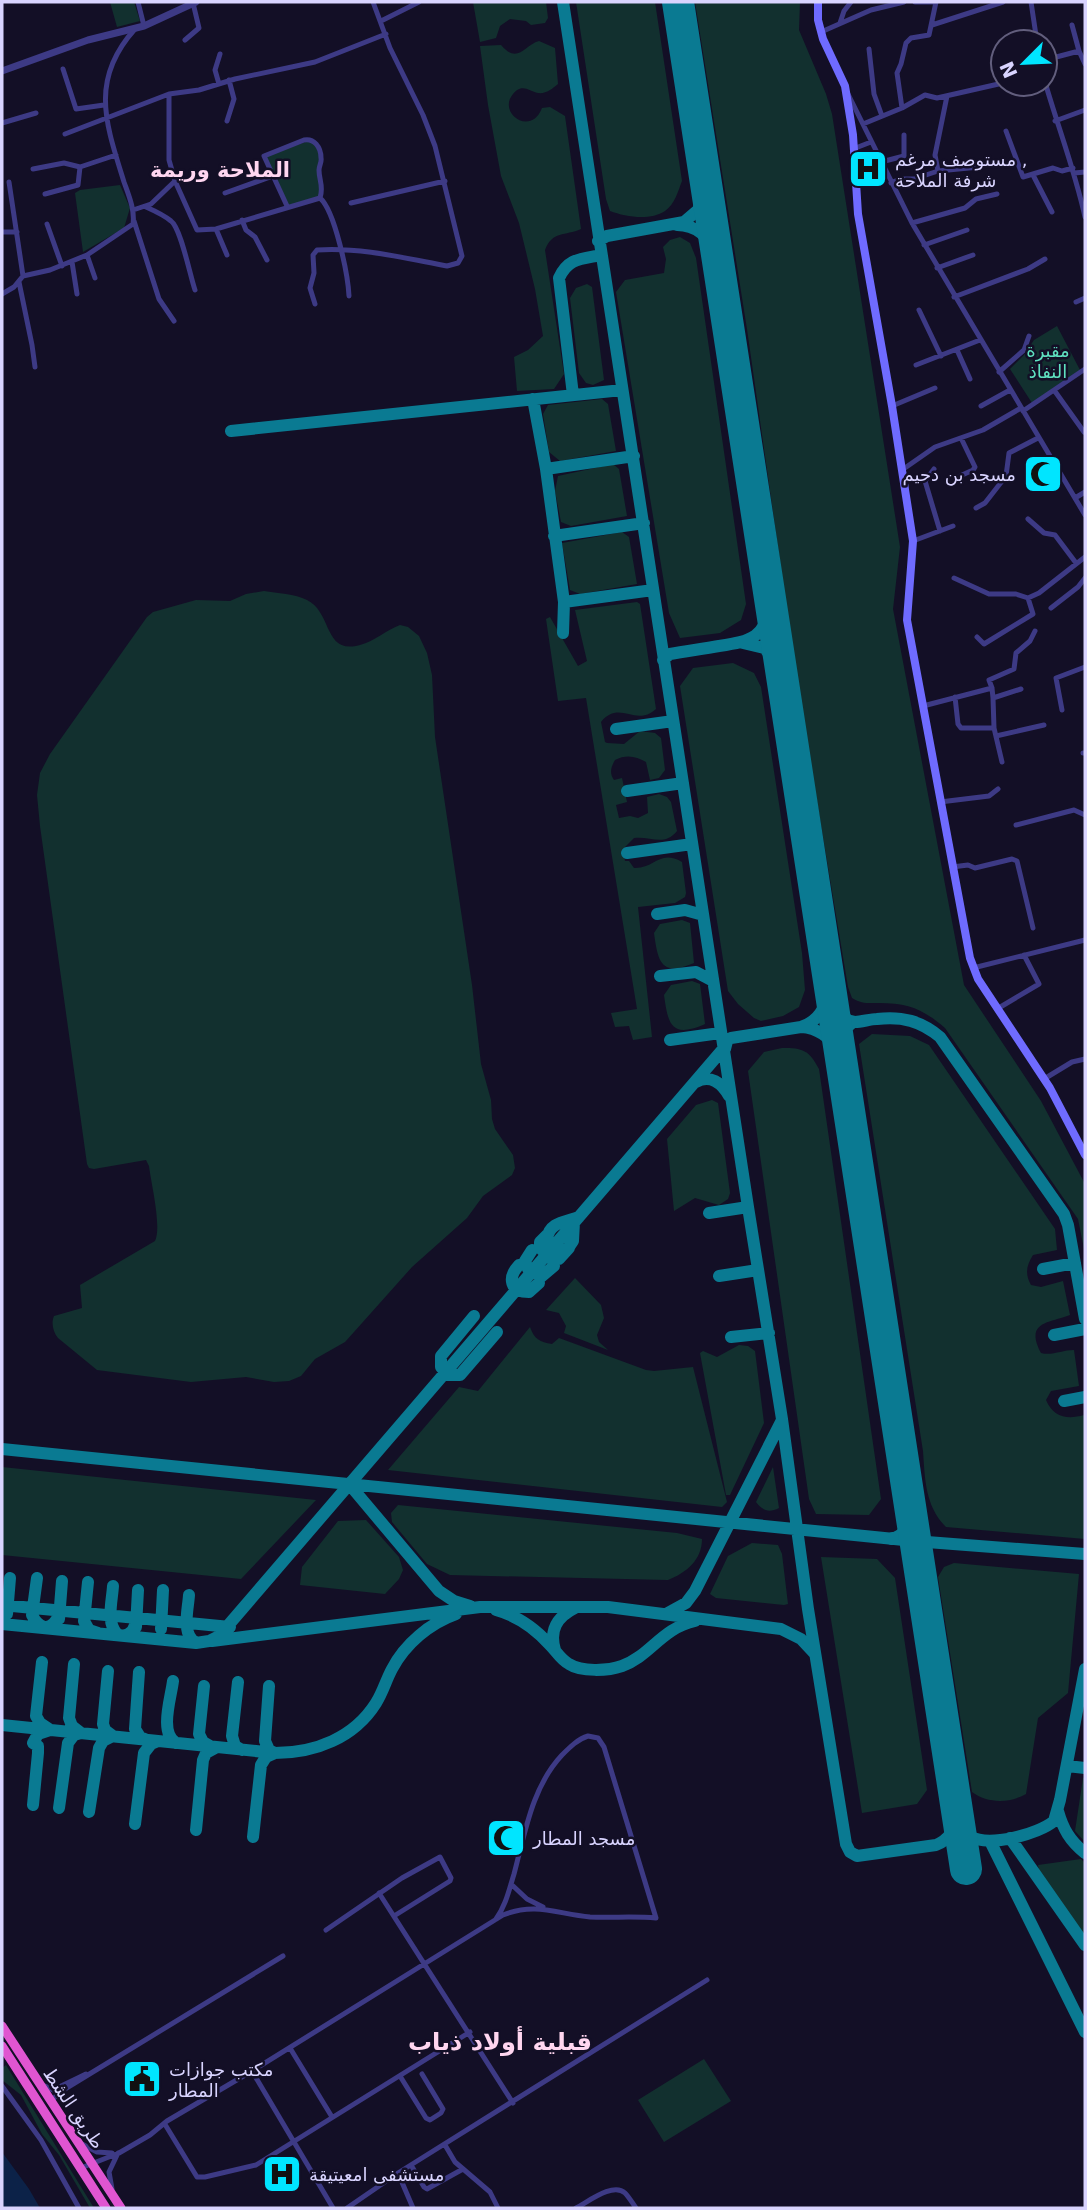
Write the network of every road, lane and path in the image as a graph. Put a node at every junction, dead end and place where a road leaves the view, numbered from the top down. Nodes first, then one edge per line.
1 (138, 2) edge
2 (194, 2) edge
3 (373, 2) edge
4 (419, 2) edge
5 (818, 2) edge
6 (850, 2) edge
7 (904, 2) edge
8 (915, 2) edge
9 (935, 2) edge
10 (1003, 2) edge
11 (1031, 2) edge
12 (887, 3) edge
13 (381, 21) junction
14 (840, 23) junction
15 (932, 25) junction
16 (1072, 25) dead end
17 (144, 26) junction
18 (1035, 28) edge
19 (135, 29) junction
20 (821, 32) junction
21 (386, 34) junction
22 (185, 40) dead end
23 (869, 49) dead end
24 (1079, 51) junction
25 (219, 54) dead end
26 (1059, 56) edge
27 (1085, 64) edge
28 (63, 69) dead end
29 (2, 72) edge
30 (229, 80) junction
31 (219, 84) junction
32 (845, 86) junction
33 (989, 86) edge
34 (169, 94) junction
35 (947, 96) junction
36 (1049, 98) edge
37 (104, 105) junction
38 (902, 108) junction
39 (1085, 110) edge
40 (36, 113) dead end
41 (882, 116) junction
42 (106, 118) junction
43 (226, 121) dead end
44 (1055, 121) junction
45 (2, 123) edge
46 (863, 124) junction
47 (1006, 131) dead end
48 (65, 134) dead end
49 (904, 135) dead end
50 (871, 142) junction
51 (853, 149) junction
52 (116, 155) junction
53 (881, 162) junction
54 (80, 167) junction
55 (979, 167) dead end
56 (33, 169) dead end
57 (1073, 170) junction
58 (938, 171) junction
59 (1085, 172) edge
60 (1032, 175) junction
61 (273, 176) junction
62 (175, 181) junction
63 (445, 181) junction
64 (9, 182) dead end
65 (891, 183) junction
66 (225, 193) dead end
67 (45, 194) dead end
68 (997, 194) dead end
69 (320, 198) junction
70 (351, 203) dead end
71 (287, 206) junction
72 (146, 207) junction
73 (133, 210) junction
74 (1052, 212) dead end
75 (1085, 217) edge
76 (242, 220) junction
77 (134, 221) junction
78 (912, 223) junction
79 (47, 224) dead end
80 (216, 229) junction
81 (967, 230) dead end
82 (2, 232) edge
83 (17, 232) junction
84 (924, 245) junction
85 (341, 250) junction
86 (87, 255) junction
87 (227, 255) dead end
88 (973, 256) dead end
89 (1045, 259) dead end
90 (267, 260) dead end
91 (72, 262) junction
92 (62, 265) junction
93 (937, 268) junction
94 (95, 278) dead end
95 (21, 279) junction
96 (195, 290) dead end
97 (2, 294) edge
98 (77, 294) dead end
99 (349, 296) dead end
100 (954, 297) junction
101 (1085, 298) edge
102 (1076, 302) dead end
103 (315, 304) dead end
104 (919, 310) dead end
105 (174, 321) dead end
106 (1029, 336) dead end
107 (981, 340) junction
108 (957, 350) junction
109 (941, 356) junction
110 (916, 365) dead end
111 (35, 368) dead end
112 (1085, 369) edge
113 (999, 372) junction
114 (970, 379) dead end
115 (935, 388) dead end
116 (1010, 390) junction
117 (1054, 390) junction
118 (892, 405) junction
119 (981, 406) dead end
120 (1022, 410) junction
121 (1084, 432) edge
122 (961, 438) junction
123 (1038, 438) junction
124 (934, 469) dead end
125 (902, 470) junction
126 (960, 476) dead end
127 (1085, 492) edge
128 (1075, 498) junction
129 (976, 508) dead end
130 (1085, 515) edge
131 (1028, 519) dead end
132 (953, 526) dead end
133 (940, 531) junction
134 (913, 541) junction
135 (1085, 557) edge
136 (1076, 563) junction
137 (954, 578) dead end
138 (1085, 578) edge
139 (1028, 598) junction
140 (1051, 608) dead end
141 (1035, 631) dead end
142 (977, 637) dead end
143 (1085, 667) edge
144 (992, 688) junction
145 (1021, 690) dead end
146 (955, 697) junction
147 (993, 698) junction
148 (923, 706) junction
149 (1062, 710) dead end
150 (1044, 725) dead end
151 (994, 728) junction
152 (996, 736) junction
153 (1002, 762) dead end
154 (998, 789) dead end
155 (940, 802) junction
156 (1085, 815) edge
157 (1016, 825) dead end
158 (952, 867) junction
159 (1033, 928) dead end
160 (1085, 940) edge
161 (1024, 955) junction
162 (973, 968) junction
163 (997, 1009) junction
164 (1085, 1059) edge
165 (1044, 1079) junction
166 (1081, 1138) edge
167 (1085, 1154) edge
168 (511, 1884) junction
169 (379, 1893) junction
170 (522, 1895) junction
171 (546, 1908) junction
172 (517, 1910) junction
173 (394, 1916) junction
174 (496, 1919) junction
175 (326, 1930) dead end
176 (283, 1956) dead end
177 (425, 1963) junction
178 (707, 1980) dead end
179 (2, 2026) edge
180 (470, 2032) junction
181 (2, 2046) edge
182 (290, 2048) junction
183 (95, 2070) junction
184 (30, 2071) junction
185 (252, 2071) junction
186 (422, 2074) dead end
187 (400, 2076) junction
188 (2, 2086) edge
189 (513, 2103) junction
190 (52, 2106) junction
191 (332, 2117) junction
192 (173, 2119) junction
193 (166, 2126) junction
194 (150, 2135) junction
195 (295, 2141) junction
196 (77, 2142) junction
197 (445, 2145) junction
198 (118, 2153) junction
199 (91, 2163) junction
200 (411, 2165) junction
201 (81, 2168) junction
202 (463, 2169) junction
203 (398, 2173) junction
204 (115, 2199) junction
205 (79, 2208) edge
206 (106, 2208) edge
207 (121, 2208) edge
208 (333, 2208) edge
209 (346, 2208) edge
210 (413, 2208) edge
211 (498, 2208) edge
212 (576, 2208) edge
213 (636, 2208) edge

1 - 17 street
2 - 17 street
2 - 22 street
3 - 13 street
4 - 13 street
5 - 20 main road
6 - 14 street
7 - 12 street
8 - 9 street
9 - 15 street
10 - 15 street
11 - 18 street
12 - 14 street
13 - 21 street
14 - 20 street
15 - 38 street
16 - 24 street
17 - 19 street
19 - 29 street
19 - 37 street
20 - 32 main road
21 - 30 street
21 - 63 street
23 - 41 street
24 - 26 street
24 - 27 street
25 - 31 street
28 - 37 street
30 - 31 street
30 - 43 street
31 - 34 street
32 - 46 street
32 - 51 main road
33 - 35 street
34 - 42 street
34 - 62 street
35 - 38 street
35 - 58 street
36 - 44 street
37 - 42 street
38 - 41 street
39 - 44 street
40 - 45 street
41 - 46 street
42 - 48 street
42 - 52 street
44 - 57 street
46 - 50 street
47 - 60 street
49 - 53 street
50 - 51 street
50 - 53 street
51 - 118 main road
52 - 54 street
52 - 73 street
53 - 65 street
54 - 56 street
54 - 67 street
55 - 58 street
57 - 59 street
57 - 60 street
57 - 75 street
58 - 65 street
60 - 74 street
61 - 66 street
61 - 69 street
61 - 71 street
62 - 72 street
62 - 80 street
63 - 70 street
63 - 85 street
64 - 83 street
65 - 78 street
68 - 78 street
69 - 71 street
69 - 85 street
71 - 76 street
72 - 73 street
72 - 96 street
73 - 77 street
76 - 80 street
76 - 90 street
77 - 86 street
77 - 105 street
78 - 84 street
79 - 92 street
80 - 87 street
81 - 84 street
82 - 83 street
83 - 95 street
84 - 93 street
85 - 99 street
85 - 103 street
86 - 91 street
86 - 94 street
88 - 93 street
89 - 100 street
91 - 92 street
91 - 98 street
92 - 95 street
93 - 100 street
95 - 97 street
95 - 111 street
100 - 107 street
101 - 102 street
104 - 109 street
106 - 113 street
107 - 108 street
107 - 113 street
108 - 109 street
108 - 114 street
109 - 110 street
112 - 117 street
113 - 116 street
115 - 118 street
116 - 119 street
116 - 120 street
117 - 120 street
117 - 121 street
118 - 125 main road
120 - 122 street
120 - 123 street
122 - 125 street
122 - 126 street
123 - 128 street
123 - 129 street
124 - 133 street
125 - 134 main road
127 - 128 street
128 - 130 street
131 - 136 street
132 - 133 street
133 - 134 street
134 - 148 main road
135 - 136 street
136 - 139 street
137 - 139 street
138 - 140 street
139 - 142 street
141 - 144 street
143 - 149 street
144 - 146 street
144 - 147 street
145 - 147 street
146 - 148 street
146 - 151 street
147 - 151 street
148 - 155 main road
150 - 152 street
151 - 152 street
152 - 153 street
154 - 155 street
155 - 158 main road
156 - 157 street
158 - 159 street
158 - 162 main road
160 - 161 street
161 - 162 street
161 - 163 street
162 - 163 main road
163 - 165 main road
164 - 165 street
165 - 166 main road
166 - 167 main road
168 - 170 street
168 - 171 street
168 - 174 street
169 - 173 street
169 - 173 street
169 - 175 street
170 - 171 street
170 - 172 street
171 - 172 street
172 - 174 street
173 - 177 street
174 - 177 street
176 - 183 street
177 - 180 street
177 - 182 street
178 - 189 street
179 - 184 highway, طريق الشط
180 - 187 street
180 - 189 street
181 - 201 highway, طريق الشط
182 - 185 street
182 - 191 street
183 - 184 street
183 - 190 street
184 - 190 highway, طريق الشط
185 - 192 street
185 - 195 street
186 - 187 street
187 - 191 street
188 - 205 street
189 - 197 street
190 - 196 highway, طريق الشط
191 - 195 street
192 - 193 street
192 - 194 street
193 - 194 street
193 - 195 street
194 - 198 street
195 - 208 street
196 - 198 street
196 - 199 highway, طريق الشط
197 - 200 street
197 - 202 street
198 - 199 street
198 - 204 street
199 - 201 street
199 - 204 highway, طريق الشط
200 - 202 street
200 - 203 street
201 - 206 highway, طريق الشط
202 - 211 street
203 - 209 street
203 - 210 street
204 - 207 highway, طريق الشط
212 - 213 street

